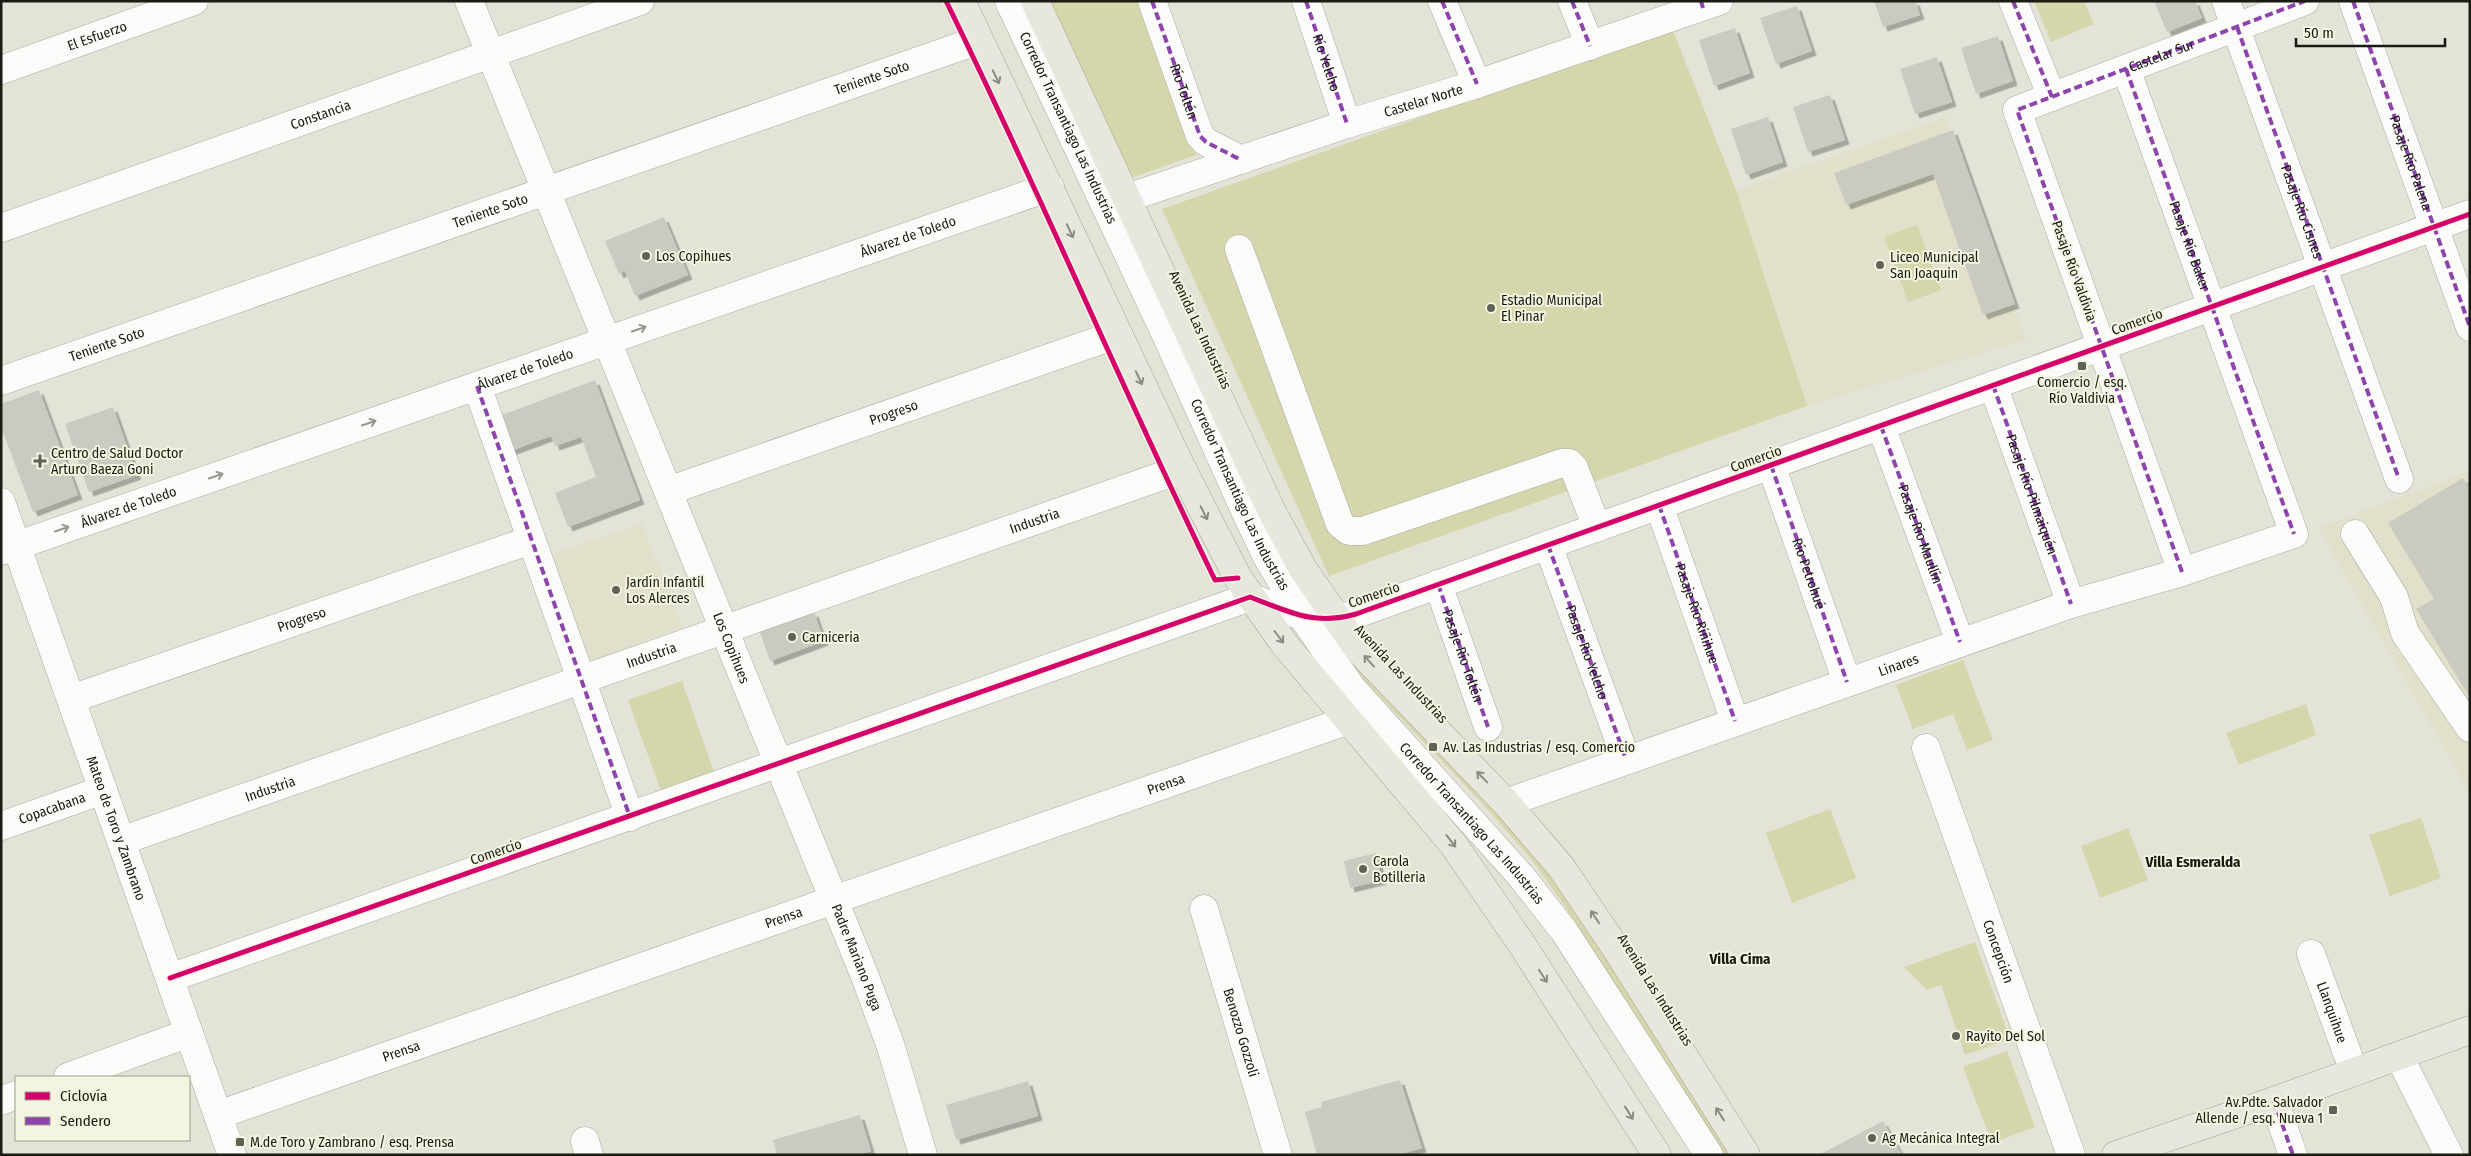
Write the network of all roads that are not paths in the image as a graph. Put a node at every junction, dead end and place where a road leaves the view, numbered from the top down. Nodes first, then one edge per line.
1 (194, 1) edge
2 (469, 1) edge
3 (640, 1) edge
4 (961, 1) edge
5 (999, 1) edge
6 (1009, 1) edge
7 (1035, 1) edge
8 (1152, 1) edge
9 (1306, 1) edge
10 (1442, 1) edge
11 (1572, 1) edge
12 (2013, 1) edge
13 (2226, 1) edge
14 (2305, 1) edge
15 (2353, 1) edge
16 (1708, 3) edge
17 (2237, 27) junction
18 (979, 40) junction
19 (1590, 46) junction
20 (490, 54) junction
21 (2126, 69) junction
22 (1, 70) edge
23 (1477, 84) junction
24 (2052, 97) junction
25 (2017, 110) joint
26 (1347, 124) junction
27 (1241, 160) junction
28 (1050, 187) junction
29 (546, 191) junction
30 (1127, 198) junction
31 (2470, 214) edge
32 (2434, 227) junction
33 (1, 228) edge
34 (1238, 249) dead end
35 (2323, 267) junction
36 (2212, 307) junction
37 (2470, 326) edge
38 (1118, 334) junction
39 (607, 340) junction
40 (2102, 346) junction
41 (1, 381) edge
42 (1993, 385) junction
43 (477, 386) junction
44 (1880, 426) junction
45 (1771, 465) junction
46 (1182, 469) junction
47 (2399, 479) dead end
48 (668, 491) junction
49 (1, 502) edge
50 (1659, 505) junction
51 (1597, 528) junction
52 (2294, 534) joint
53 (2355, 534) dead end
54 (531, 540) junction
55 (1548, 545) junction
56 (9, 548) edge
57 (2182, 572) junction
58 (1438, 584) junction
59 (1250, 597) junction
60 (2071, 604) junction
61 (1296, 614) junction
62 (1337, 619) junction
63 (724, 630) junction
64 (1960, 642) junction
65 (581, 680) junction
66 (1847, 682) junction
67 (71, 700) junction
68 (1349, 720) junction
69 (1735, 721) junction
70 (1488, 727) dead end
71 (2470, 728) edge
72 (1926, 748) dead end
73 (1626, 759) junction
74 (779, 765) junction
75 (103, 790) junction
76 (1506, 803) junction
77 (630, 817) junction
78 (1, 826) edge
79 (121, 841) junction
80 (834, 900) junction
81 (1204, 909) dead end
82 (2311, 954) dead end
83 (170, 978) junction
84 (2470, 1030) edge
85 (189, 1034) junction
86 (2399, 1056) junction
87 (2354, 1072) junction
88 (71, 1076) edge
89 (15, 1096) edge
90 (1, 1101) edge
91 (2274, 1101) junction
92 (218, 1115) junction
93 (232, 1155) edge
94 (923, 1155) edge
95 (1278, 1155) edge
96 (1657, 1155) edge
97 (1697, 1155) edge
98 (1709, 1155) edge
99 (1746, 1155) edge
100 (2071, 1155) edge
101 (2116, 1155) edge
102 (2294, 1155) edge
103 (2449, 1155) edge

1 - 22 street, El Esfuerzo
2 - 20 street, Los Copihues
3 - 20 street, Constancia
4 - 18 main road
5 - 61 street, Corredor Transantiago Las Industrias
6 - 61 street, Corredor Transantiago Las Industrias
7 - 30 main road, Avenida Las Industrias
8 - 27 street, Río Toltén
9 - 26 street, Río Yelcho
10 - 23 street
11 - 19 street
12 - 24 street
13 - 17 street, Pasaje Río Cisnes
14 - 17 street, Castelar Sur
15 - 32 street, Pasaje Río Palena
16 - 19 street, Castelar Norte
17 - 21 street, Castelar Sur
17 - 35 street, Pasaje Río Cisnes
18 -> 28 main road
18 - 29 street, Teniente Soto
19 - 23 street, Castelar Norte
20 - 29 street, Los Copihues
20 - 33 street, Constancia
21 - 24 street, Castelar Sur
21 - 36 street, Pasaje Río Baker
23 - 26 street, Castelar Norte
24 - 25 street, Castelar Sur
25 - 40 street, Pasaje Río Valdivia
26 - 27 street, Castelar Norte
27 - 30 street, Castelar Norte
28 -> 38 main road
39 -> 28 street, Álvarez de Toledo
29 - 39 street, Los Copihues
29 - 41 street, Teniente Soto
30 - 62 main road, Avenida Las Industrias
31 - 32 street, Comercio
32 - 35 street, Comercio
32 - 37 street, Pasaje Río Palena
34 - 51 street
35 - 36 street, Comercio
35 - 47 street, Pasaje Río Cisnes
36 - 40 street, Comercio
36 - 52 street, Pasaje Río Baker
38 -> 46 main road
38 - 48 street, Progreso
39 - 43 street, Álvarez de Toledo
39 - 48 street, Los Copihues
40 - 42 street, Comercio
40 - 57 street, Pasaje Río Valdivia
42 - 44 street, Comercio
42 - 60 street, Pasaje Río Pilmaiquén
43 - 54 street
56 -> 43 street, Álvarez de Toledo
44 - 45 street, Comercio
44 - 64 street, Pasaje Río Maullín
45 - 50 street, Comercio
45 - 66 street, Río Petrohué
46 -> 59 main road
46 - 63 street, Industria
48 - 63 street, Los Copihues
49 - 56 street, Mateo de Toro y Zambrano
50 - 51 street, Comercio
50 - 69 street, Pasaje Río Riñihue
51 - 55 street, Comercio
52 - 57 street, Linares
53 - 71 street
54 - 65 street
54 - 67 street, Progreso
55 - 58 street, Comercio
55 - 73 street, Pasaje Río Yelcho
56 - 67 street, Mateo de Toro y Zambrano
57 - 60 street, Linares
58 - 62 street, Comercio
58 - 70 street, Pasaje Río Toltén
59 - 61 street, Comercio
59 -> 68 main road
59 - 74 street, Comercio
60 - 64 street, Linares
61 - 62 street, Comercio
61 - 97 street, Corredor Transantiago Las Industrias
61 - 98 street, Corredor Transantiago Las Industrias
76 -> 62 main road, Avenida Las Industrias
63 - 65 street, Industria
63 - 74 street, Los Copihues
64 - 66 street, Linares
65 - 77 street
65 - 79 street, Industria
66 - 69 street, Linares
67 - 75 street, Mateo de Toro y Zambrano
68 - 80 street, Prensa
68 -> 96 main road
69 - 73 street, Linares
72 - 100 street, Concepción
73 - 76 street, Linares
74 - 77 street, Comercio
74 - 80 street, Padre Mariano Puga
75 - 78 street, Copacabana
75 - 79 street, Mateo de Toro y Zambrano
99 -> 76 main road, Avenida Las Industrias
77 - 83 street, Comercio
79 - 83 street, Mateo de Toro y Zambrano
80 - 92 street, Prensa
80 - 94 street, Padre Mariano Puga
81 - 95 street, Benozzo Gozzoli
82 - 87 street, Llanquihue
83 - 85 street, Mateo de Toro y Zambrano
84 - 86 main road
85 - 88 street
85 - 92 street, Mateo de Toro y Zambrano
86 - 87 main road
86 - 103 street
87 - 91 main road
89 - 90 street
91 - 101 main road
91 - 102 street
92 - 93 street, Mateo de Toro y Zambrano

